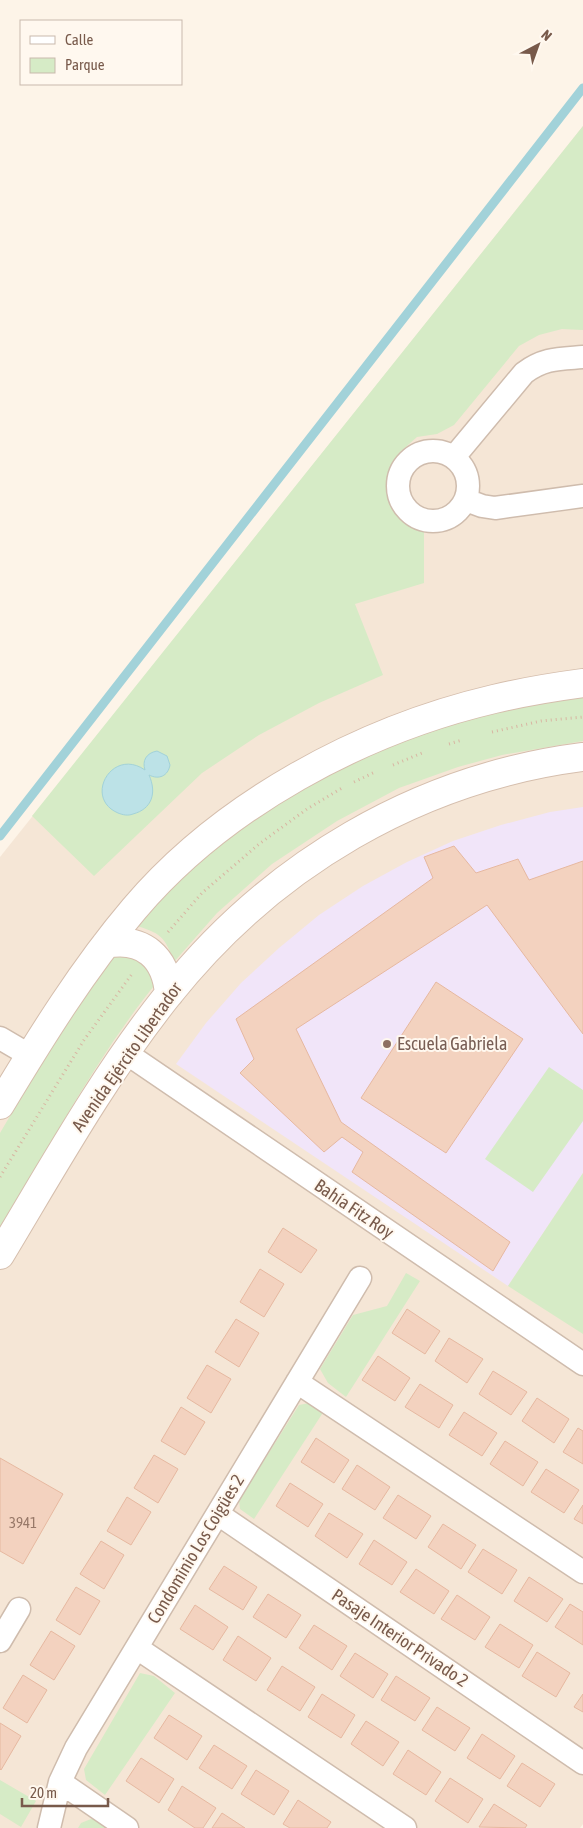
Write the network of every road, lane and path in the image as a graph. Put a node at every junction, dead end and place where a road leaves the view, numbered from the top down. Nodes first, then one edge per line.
1 (583, 357) edge
2 (454, 457) junction
3 (583, 496) edge
4 (466, 500) junction
5 (583, 683) edge
6 (583, 757) edge
7 (106, 944) junction
8 (169, 994) junction
9 (0, 1038) edge
10 (126, 1053) junction
11 (30, 1056) junction
12 (0, 1105) edge
13 (0, 1255) edge
14 (360, 1278) dead end
15 (583, 1364) edge
16 (298, 1382) junction
17 (218, 1514) junction
18 (583, 1572) edge
19 (20, 1609) dead end
20 (0, 1641) edge
21 (137, 1648) junction
22 (583, 1762) edge
23 (60, 1782) junction
24 (49, 1828) edge
25 (127, 1828) edge
26 (405, 1828) edge

1 - 2 street
2 - 4 street
2 - 4 street
3 - 4 street
5 - 7 main road
6 - 8 main road, Avenida Ejército Libertador
7 - 8 main road
7 - 11 main road
8 - 10 main road, Avenida Ejército Libertador
9 - 11 street
10 - 13 main road, Avenida Ejército Libertador
10 - 15 street, Bahía Fitz Roy
11 - 12 main road
14 - 16 street, Condominio Los Coigües 2
16 - 17 street, Condominio Los Coigües 2
16 - 18 street
17 - 21 street, Condominio Los Coigües 2
17 - 22 street, Pasaje Interior Privado 2
19 - 20 street
21 - 23 street, Condominio Los Coigües 2
21 - 26 street
23 - 24 street, Condominio Los Coigües 2
23 - 25 street

